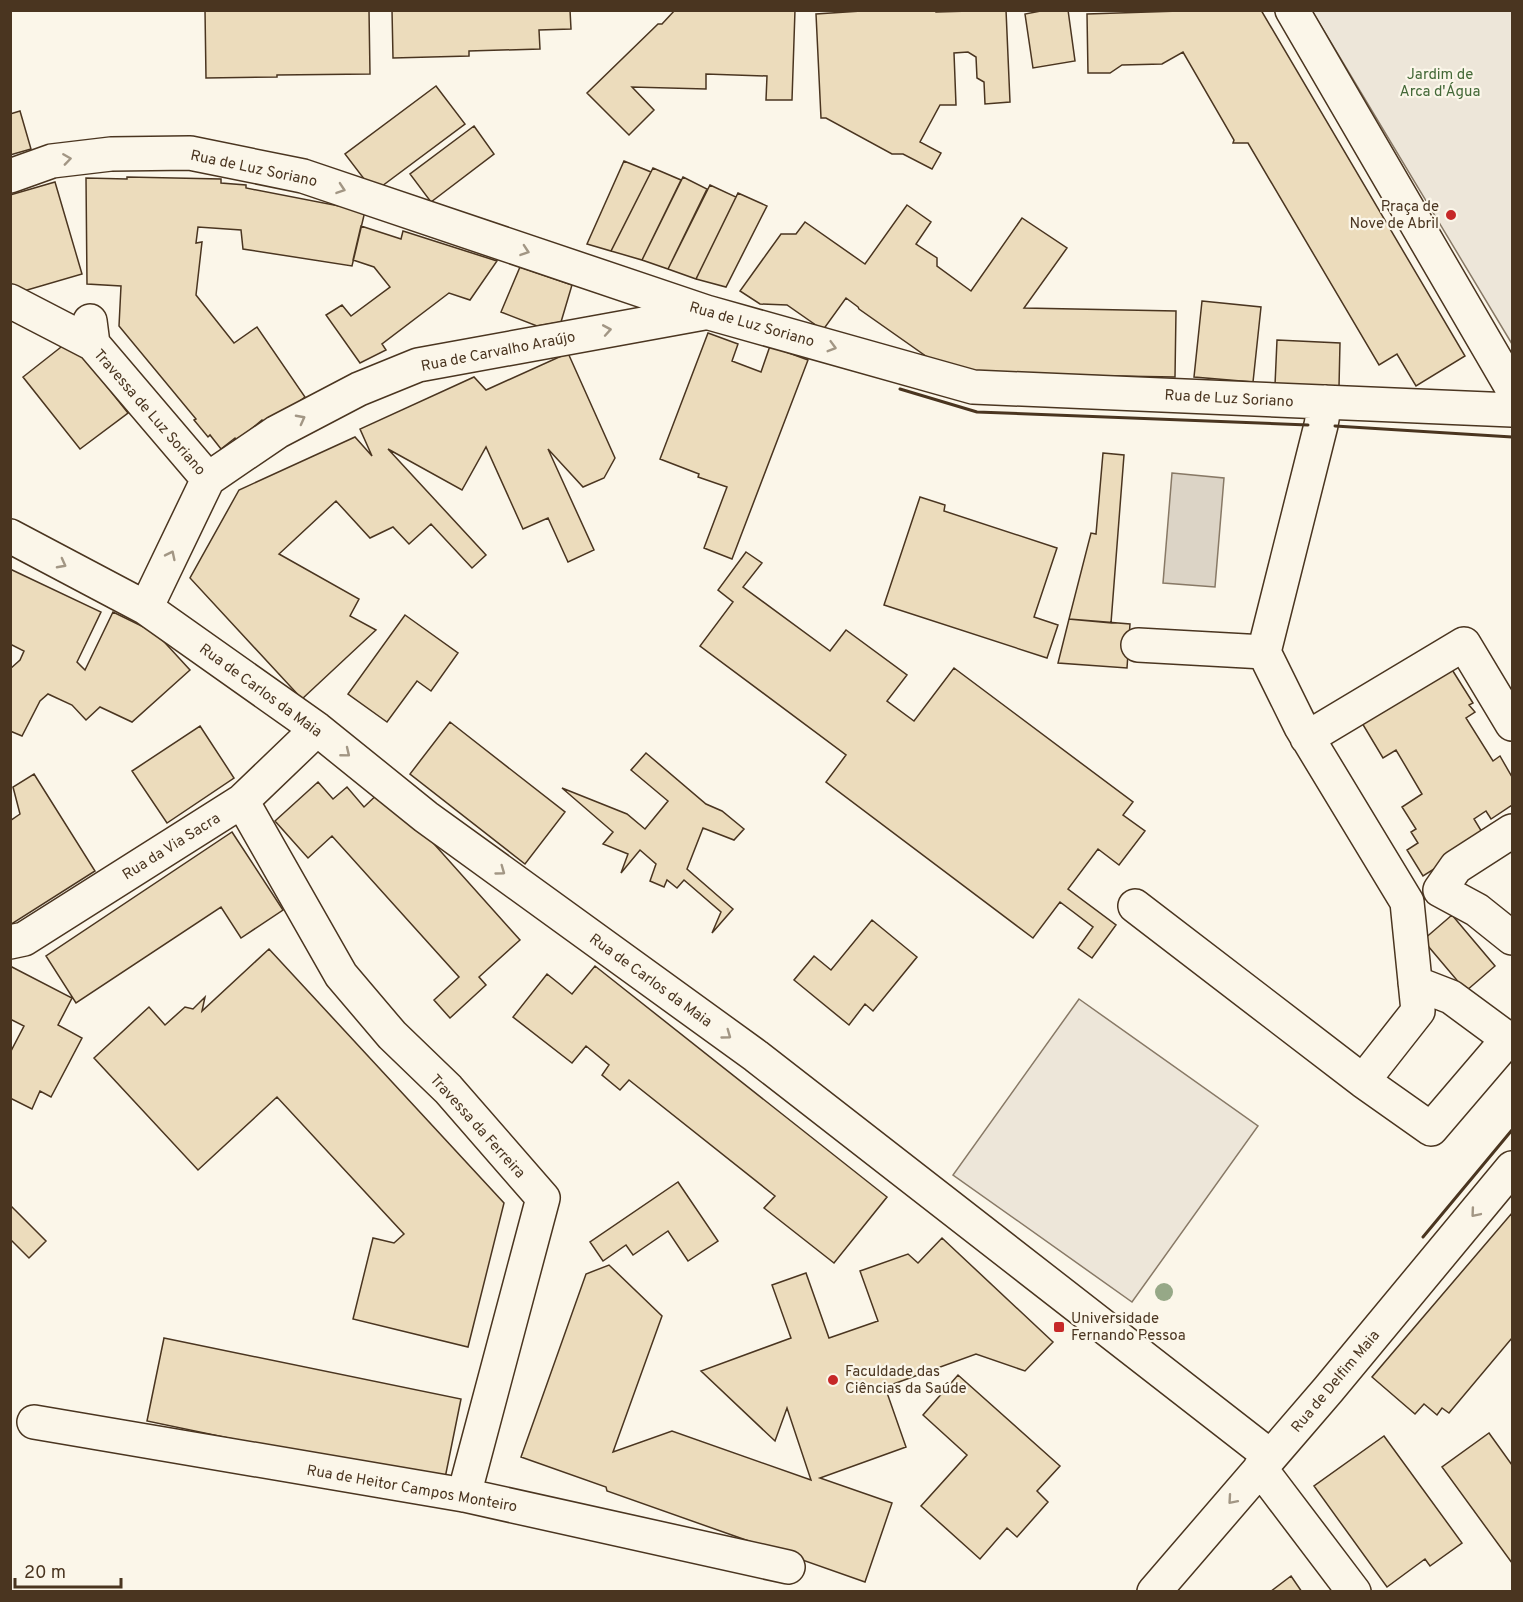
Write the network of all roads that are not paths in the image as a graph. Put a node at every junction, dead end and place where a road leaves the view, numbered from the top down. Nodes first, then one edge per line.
1 (1292, 10) edge
2 (10, 176) edge
3 (10, 301) edge
4 (706, 312) junction
5 (1512, 388) edge
6 (1325, 402) junction
7 (1512, 410) edge
8 (208, 479) junction
9 (10, 536) edge
10 (146, 608) junction
11 (1138, 645) dead end
12 (1264, 652) junction
13 (1512, 724) edge
14 (317, 729) junction
15 (1307, 738) junction
16 (242, 801) junction
17 (1512, 831) edge
18 (1397, 886) junction
19 (1440, 890) junction
20 (1136, 906) dead end
21 (1409, 921) junction
22 (1512, 938) edge
23 (10, 942) edge
24 (1415, 983) junction
25 (1363, 1081) junction
26 (1512, 1168) edge
27 (34, 1422) dead end
28 (1265, 1462) junction
29 (464, 1495) junction
30 (788, 1567) dead end
31 (1154, 1592) edge
32 (1354, 1592) edge

1 - 5 street
2 -> 4 street, Rua de Luz Soriano
3 - 8 street, Travessa de Luz Soriano
4 -> 6 street, Rua de Luz Soriano
8 -> 4 street, Rua de Carvalho Araújo
6 - 7 street, Rua de Luz Soriano
6 - 12 street
10 -> 8 street
9 -> 10 street, Rua de Carlos da Maia
10 - 14 street, Rua de Carlos da Maia
11 - 12 street
12 - 15 street
13 - 15 street
14 - 16 street, Rua da Via Sacra
14 -> 28 street, Rua de Carlos da Maia
15 - 18 street
16 - 23 street, Rua da Via Sacra
16 - 29 street, Travessa da Ferreira
17 - 19 street
18 - 19 street
18 - 21 street
19 - 21 street
19 - 22 street
20 - 25 street
21 - 24 street
24 - 25 street
24 - 25 street
26 -> 28 street, Rua de Delfim Maia
27 - 29 street, Rua de Heitor Campos Monteiro
28 -> 31 street, Rua de Delfim Maia
28 - 32 street, Rua de Carlos da Maia
29 - 30 street, Rua de Heitor Campos Monteiro

